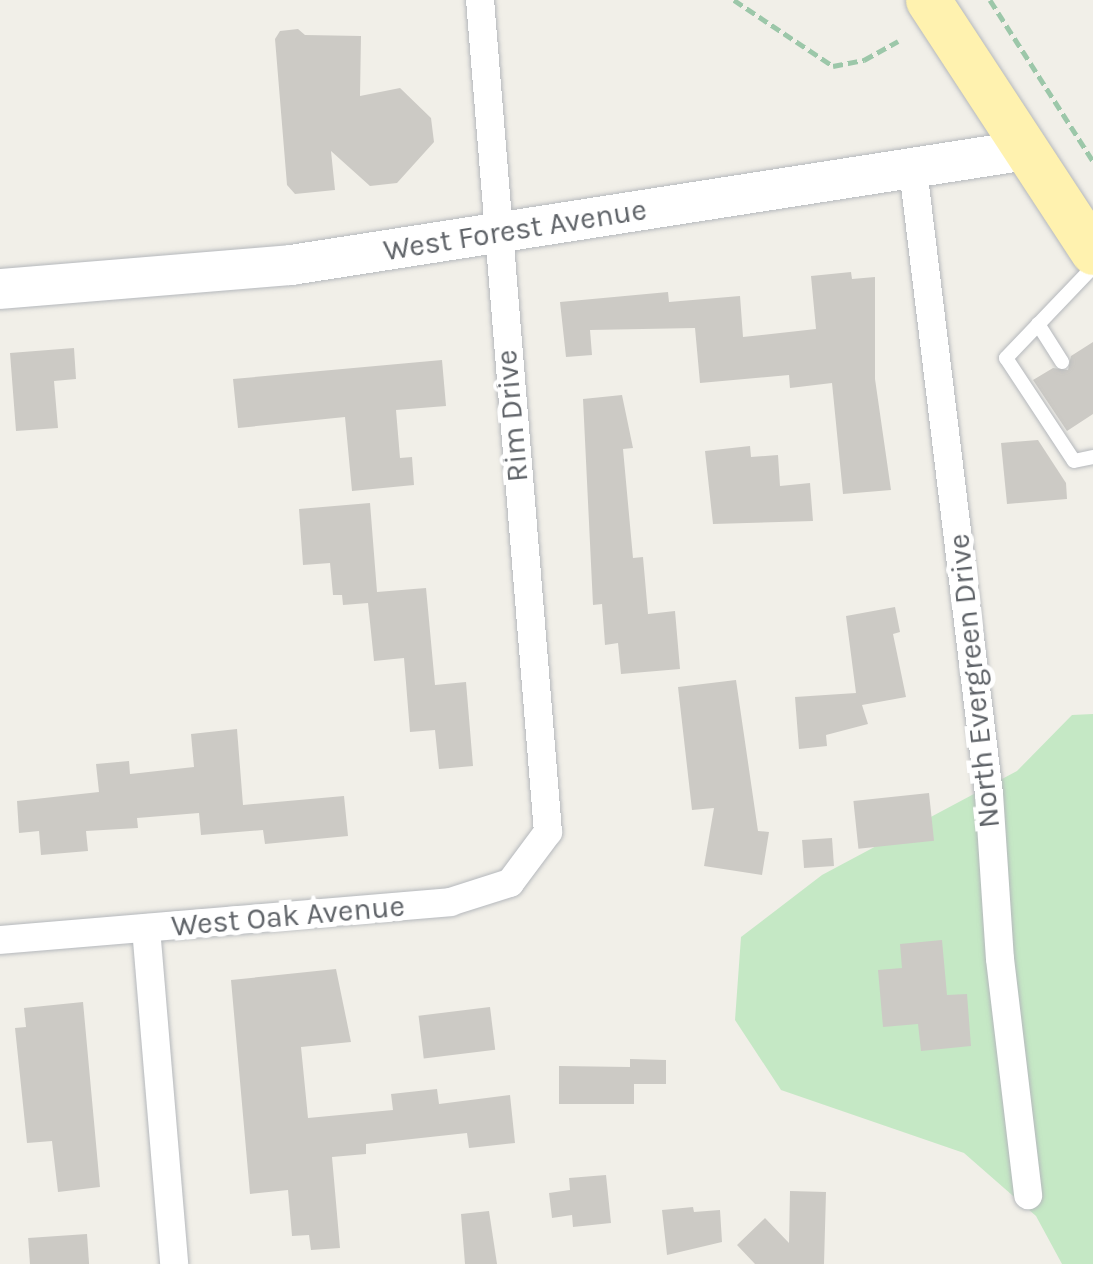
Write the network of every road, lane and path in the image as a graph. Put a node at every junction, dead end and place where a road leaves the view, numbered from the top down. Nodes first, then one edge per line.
1 (480, 0) edge
2 (734, 0) edge
3 (928, 0) edge
4 (990, 0) edge
5 (898, 41) dead end
6 (1027, 150) junction
7 (1093, 161) edge
8 (914, 169) junction
9 (496, 234) junction
10 (1093, 252) edge
11 (1093, 267) edge
12 (0, 290) edge
13 (1038, 324) junction
14 (1062, 362) dead end
15 (1093, 457) edge
16 (548, 832) joint
17 (146, 928) junction
18 (0, 940) edge
19 (1028, 1195) dead end
20 (174, 1264) edge

1 - 9 street, Rim Drive
2 - 5 path
3 - 6 main road
4 - 7 path
6 - 8 main road, West Forest Avenue
6 - 10 main road
8 - 9 main road, West Forest Avenue
8 - 19 street, North Evergreen Drive
9 - 12 main road, West Forest Avenue
9 - 16 street, Rim Drive
11 - 13 lane
13 - 14 lane
13 - 15 lane
16 - 17 street, West Oak Avenue
17 - 18 street, West Oak Avenue
17 - 20 street

